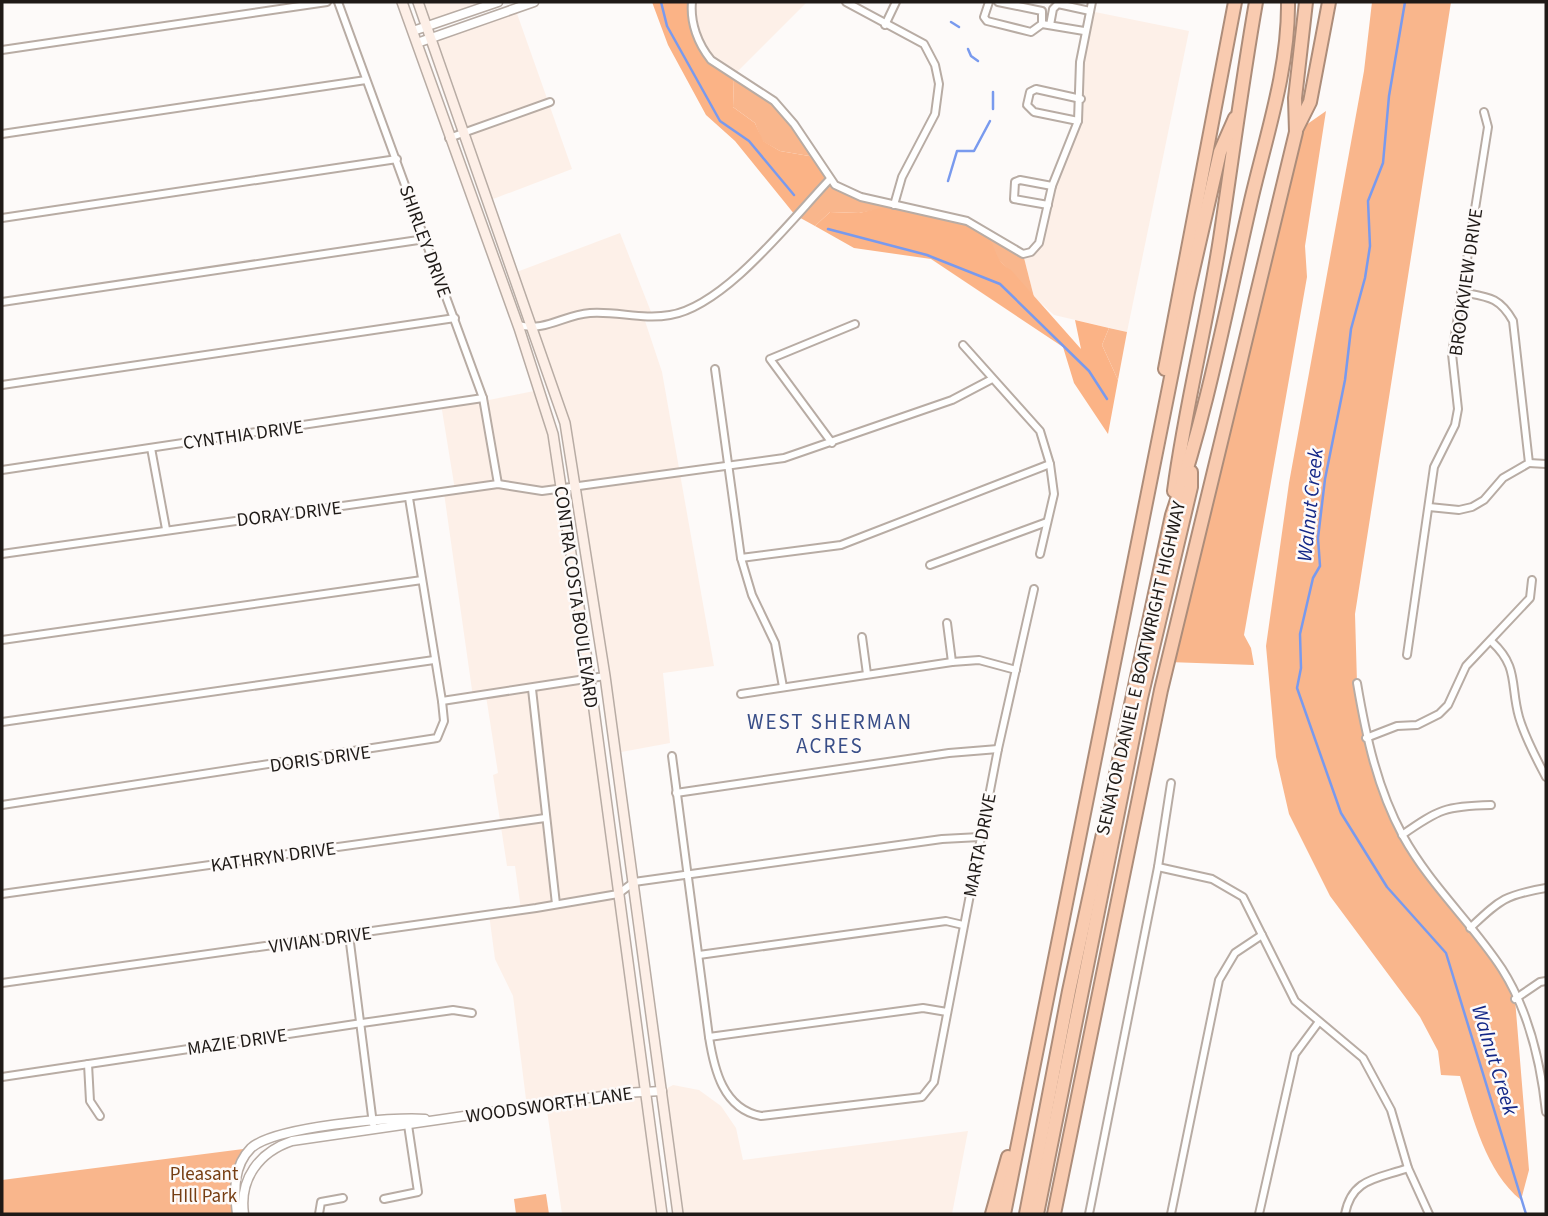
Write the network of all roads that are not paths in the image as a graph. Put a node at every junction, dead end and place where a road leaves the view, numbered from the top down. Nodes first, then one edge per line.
1 (327, 2) edge
2 (338, 2) edge
3 (402, 2) edge
4 (418, 2) edge
5 (498, 2) edge
6 (534, 2) edge
7 (692, 2) edge
8 (846, 2) edge
9 (896, 2) edge
10 (989, 2) edge
11 (998, 2) edge
12 (1092, 2) edge
13 (1235, 2) edge
14 (1256, 2) edge
15 (1288, 2) edge
16 (1306, 2) edge
17 (1329, 2) edge
18 (1090, 11) junction
19 (1042, 24) junction
20 (885, 25) junction
21 (1050, 25) junction
22 (427, 26) junction
23 (413, 31) junction
24 (1084, 31) junction
25 (432, 38) junction
26 (417, 43) junction
27 (2, 50) edge
28 (366, 80) junction
29 (1081, 99) junction
30 (550, 102) dead end
31 (1484, 112) dead end
32 (1235, 118) junction
33 (1078, 121) junction
34 (1296, 132) junction
35 (464, 133) junction
36 (2, 134) edge
37 (449, 138) junction
38 (397, 159) junction
39 (830, 179) junction
40 (1052, 186) junction
41 (894, 205) junction
42 (1048, 205) junction
43 (2, 218) edge
44 (425, 239) junction
45 (1461, 292) junction
46 (2, 302) edge
47 (454, 318) junction
48 (855, 324) dead end
49 (518, 325) junction
50 (534, 329) junction
51 (963, 345) dead end
52 (715, 369) dead end
53 (992, 379) junction
54 (2, 384) edge
55 (483, 398) junction
56 (832, 443) junction
57 (151, 448) junction
58 (1156, 453) junction
59 (1192, 457) junction
60 (1529, 463) junction
61 (1050, 464) junction
62 (1546, 464) edge
63 (728, 466) junction
64 (2, 470) edge
65 (498, 484) junction
66 (577, 486) junction
67 (563, 489) junction
68 (409, 498) junction
69 (1429, 507) junction
70 (1172, 515) junction
71 (1047, 522) junction
72 (166, 529) junction
73 (2, 554) edge
74 (1040, 554) dead end
75 (741, 558) junction
76 (930, 565) dead end
77 (422, 580) junction
78 (1532, 580) dead end
79 (1034, 589) dead end
80 (947, 623) dead end
81 (862, 637) dead end
82 (2, 640) edge
83 (1492, 642) junction
84 (1407, 655) dead end
85 (434, 660) junction
86 (952, 662) junction
87 (1016, 670) junction
88 (867, 674) junction
89 (606, 676) junction
90 (590, 680) junction
91 (1357, 683) dead end
92 (783, 687) junction
93 (532, 689) junction
94 (741, 694) dead end
95 (442, 701) junction
96 (2, 722) edge
97 (1366, 738) junction
98 (998, 749) junction
99 (672, 756) dead end
100 (1546, 777) edge
101 (1171, 783) dead end
102 (676, 793) junction
103 (2, 805) edge
104 (1491, 805) dead end
105 (545, 818) junction
106 (1402, 835) junction
107 (980, 837) junction
108 (1158, 867) junction
109 (688, 874) junction
110 (634, 882) junction
111 (1546, 888) edge
112 (2, 894) edge
113 (618, 894) junction
114 (556, 904) junction
115 (963, 925) junction
116 (1470, 928) junction
117 (349, 935) junction
118 (1262, 935) junction
119 (699, 955) junction
120 (1546, 981) edge
121 (2, 984) edge
122 (1516, 999) junction
123 (947, 1012) junction
124 (472, 1013) dead end
125 (362, 1023) junction
126 (1318, 1023) junction
127 (709, 1037) junction
128 (88, 1064) junction
129 (2, 1077) edge
130 (1544, 1078) edge
131 (646, 1090) junction
132 (662, 1091) junction
133 (1026, 1111) junction
134 (1546, 1112) edge
135 (100, 1116) dead end
136 (436, 1119) junction
137 (373, 1125) junction
138 (408, 1125) junction
139 (251, 1148) junction
140 (261, 1158) junction
141 (1408, 1168) junction
142 (343, 1198) dead end
143 (384, 1199) dead end
144 (237, 1214) edge
145 (244, 1214) edge
146 (319, 1214) edge
147 (662, 1214) edge
148 (678, 1214) edge
149 (992, 1214) edge
150 (1004, 1214) edge
151 (1026, 1214) edge
152 (1037, 1214) edge
153 (1054, 1214) edge
154 (1089, 1214) edge
155 (1171, 1214) edge
156 (1258, 1214) edge
157 (1345, 1214) edge
158 (1429, 1214) edge

1 - 27 street
2 - 28 street, SHIRLEY DRIVE
3 - 23 main road, CONTRA COSTA BOULEVARD
4 - 22 main road, CONTRA COSTA BOULEVARD
5 - 22 street
6 - 25 street
7 - 39 street
8 - 20 street
9 - 20 street
10 - 19 street
11 - 19 street
12 - 18 street
13 - 58 highway
14 - 32 highway
15 - 59 highway, SENATOR DANIEL E BOATWRIGHT HIGHWAY
16 - 34 highway, SENATOR DANIEL E BOATWRIGHT HIGHWAY
17 - 34 highway
18 - 21 street
18 - 24 street
19 - 21 street
20 - 41 street
21 - 24 street
22 - 23 street
22 - 25 main road, CONTRA COSTA BOULEVARD
23 - 26 main road, CONTRA COSTA BOULEVARD
24 - 29 street
25 - 26 street
25 - 35 main road, CONTRA COSTA BOULEVARD
26 - 37 main road, CONTRA COSTA BOULEVARD
28 - 36 street
28 - 38 street, SHIRLEY DRIVE
29 - 33 street
29 - 33 street
30 - 35 street
31 - 45 street, BROOKVIEW DRIVE
32 - 58 highway
32 - 70 highway
33 - 40 street
34 - 153 highway, SENATOR DANIEL E BOATWRIGHT HIGHWAY
35 - 37 street
35 - 50 main road, CONTRA COSTA BOULEVARD
37 - 49 main road, CONTRA COSTA BOULEVARD
38 - 43 street
38 - 44 street, SHIRLEY DRIVE
39 - 41 street
39 - 50 street
40 - 42 street
40 - 42 street
41 - 42 street
44 - 46 street
44 - 47 street, SHIRLEY DRIVE
45 - 60 street
45 - 69 street, BROOKVIEW DRIVE
47 - 54 street
47 - 55 street, SHIRLEY DRIVE
48 - 56 street
49 - 50 street
49 - 67 main road, CONTRA COSTA BOULEVARD
50 - 66 main road, CONTRA COSTA BOULEVARD
51 - 53 street
52 - 63 street
53 - 56 street, DORAY DRIVE
53 - 61 street
55 - 57 street, CYNTHIA DRIVE
55 - 65 street, SHIRLEY DRIVE
56 - 63 street, DORAY DRIVE
57 - 64 street, CYNTHIA DRIVE
57 - 72 street
58 - 133 highway
59 - 70 highway, SENATOR DANIEL E BOATWRIGHT HIGHWAY
59 - 152 highway
60 - 62 street
60 - 69 street
61 - 71 street
61 - 75 street
63 - 66 street, DORAY DRIVE
63 - 75 street
65 - 67 street, DORAY DRIVE
65 - 68 street, DORAY DRIVE
66 - 67 street, DORAY DRIVE
66 - 89 main road, CONTRA COSTA BOULEVARD
67 - 90 main road, CONTRA COSTA BOULEVARD
68 - 72 street, DORAY DRIVE
68 - 77 street
69 - 84 street, BROOKVIEW DRIVE
70 - 151 highway, SENATOR DANIEL E BOATWRIGHT HIGHWAY
71 - 74 street
71 - 76 street
72 - 73 street, DORAY DRIVE
75 - 92 street
77 - 82 street
77 - 85 street
78 - 83 street
79 - 87 street, MARTA DRIVE
80 - 86 street
81 - 88 street
83 - 97 street
83 - 100 street
85 - 95 street
85 - 96 street
86 - 87 street
86 - 88 street
87 - 98 street, MARTA DRIVE
88 - 92 street
89 - 90 street
89 - 110 main road, CONTRA COSTA BOULEVARD
90 - 93 street
90 - 113 main road, CONTRA COSTA BOULEVARD
91 - 97 street
92 - 94 street
93 - 95 street
93 - 105 street
95 - 103 street, DORIS DRIVE
97 - 106 street
98 - 102 street
98 - 107 street, MARTA DRIVE
99 - 102 street
101 - 108 street
102 - 109 street
104 - 106 street
105 - 112 street, KATHRYN DRIVE
105 - 114 street
106 - 116 street
107 - 109 street
107 - 115 street, MARTA DRIVE
108 - 118 street
108 - 154 street
109 - 110 street
109 - 119 street
110 - 113 street, VIVIAN DRIVE
110 - 132 main road, CONTRA COSTA BOULEVARD
111 - 116 street
113 - 114 street, VIVIAN DRIVE
113 - 131 main road, CONTRA COSTA BOULEVARD
114 - 117 street, VIVIAN DRIVE
115 - 119 street
115 - 123 street, MARTA DRIVE
116 - 122 street
117 - 121 street, VIVIAN DRIVE
117 - 125 street
118 - 126 street
118 - 155 street
119 - 127 street
120 - 122 street
122 - 130 street
123 - 127 street
123 - 127 street, MARTA DRIVE
124 - 125 street, MAZIE DRIVE
125 - 128 street, MAZIE DRIVE
125 - 137 street
126 - 141 street
126 - 156 street
128 - 129 street, MAZIE DRIVE
128 - 135 street
130 - 134 street
131 - 132 street, WOODSWORTH LANE
131 - 136 street, WOODSWORTH LANE
131 - 147 main road, CONTRA COSTA BOULEVARD
132 - 148 main road, CONTRA COSTA BOULEVARD
133 - 149 highway
133 - 150 highway
136 - 137 street, WOODSWORTH LANE
136 - 138 street, WOODSWORTH LANE
137 - 138 street, WOODSWORTH LANE
137 - 139 street, WOODSWORTH LANE
137 - 140 street, WOODSWORTH LANE
138 - 143 street
139 - 140 street
139 - 144 street
140 - 145 street
141 - 157 street
141 - 158 street
142 - 146 street

